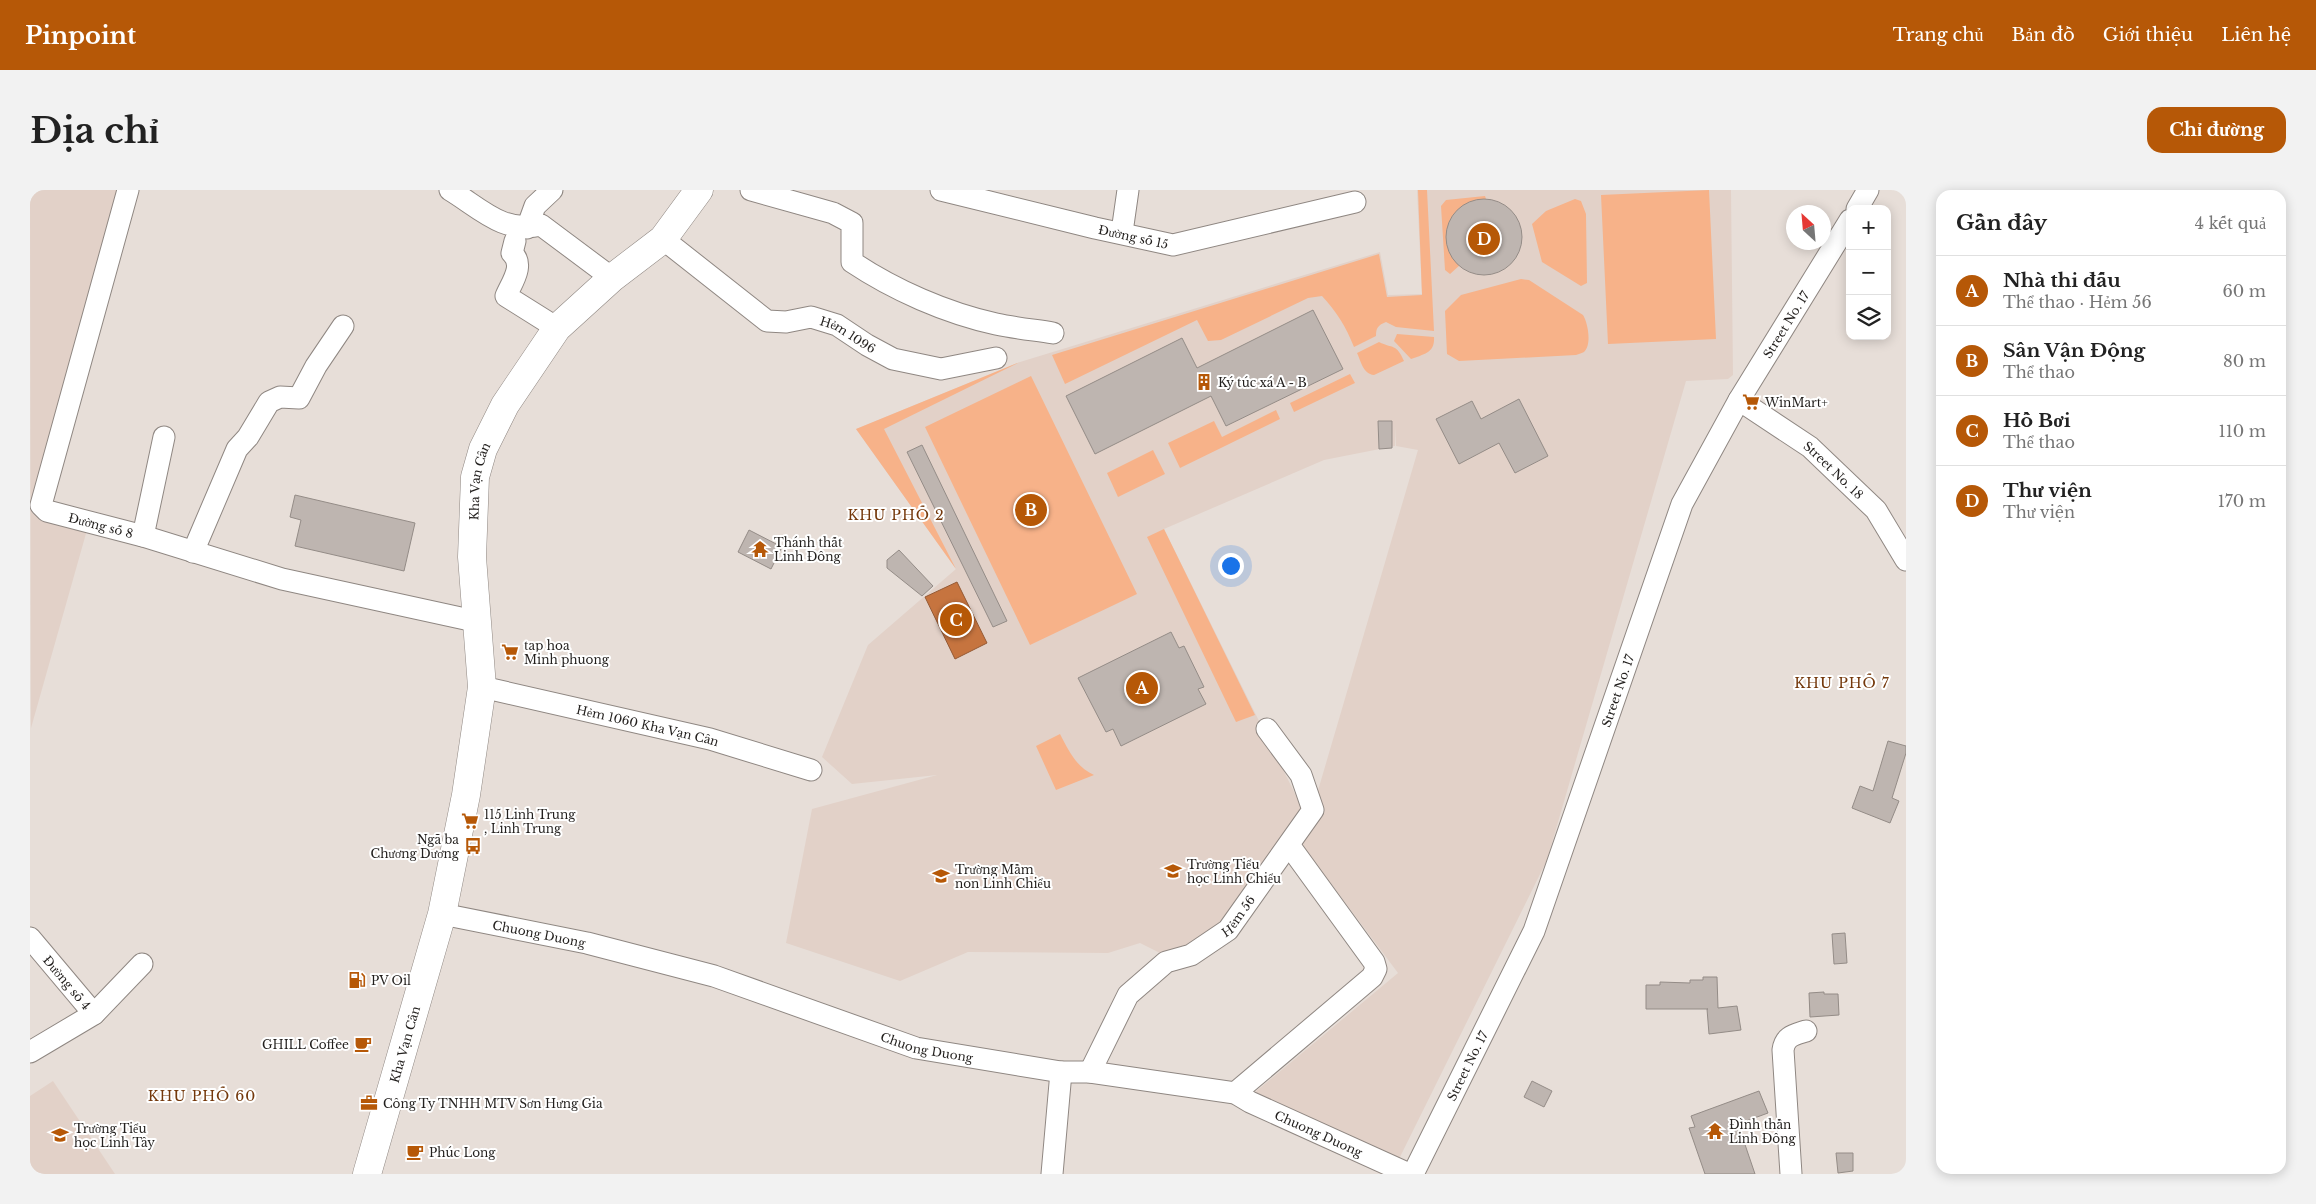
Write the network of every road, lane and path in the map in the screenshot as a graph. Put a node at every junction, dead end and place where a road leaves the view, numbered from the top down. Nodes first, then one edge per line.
1 (128, 190) edge
2 (450, 190) edge
3 (552, 190) edge
4 (699, 190) edge
5 (751, 190) edge
6 (940, 190) edge
7 (1128, 190) edge
8 (1868, 190) edge
9 (1355, 202) dead end
10 (1859, 205) edge
11 (1846, 226) edge
12 (1122, 232) junction
13 (521, 235) junction
14 (663, 239) junction
15 (612, 278) junction
16 (343, 326) dead end
17 (557, 328) junction
18 (1053, 333) dead end
19 (996, 358) dead end
20 (1739, 400) junction
21 (164, 437) dead end
22 (143, 536) junction
23 (194, 552) junction
24 (1906, 560) edge
25 (479, 622) junction
26 (482, 687) junction
27 (1268, 729) dead end
28 (811, 770) dead end
29 (1289, 845) junction
30 (442, 914) junction
31 (30, 938) edge
32 (142, 964) dead end
33 (94, 1014) junction
34 (1806, 1031) dead end
35 (30, 1052) edge
36 (1061, 1072) junction
37 (1090, 1072) junction
38 (1235, 1093) junction
39 (367, 1174) edge
40 (1052, 1174) edge
41 (1409, 1174) edge
42 (1413, 1174) edge
43 (1791, 1174) edge

1 - 22 street, Đường số 8
2 - 13 street
3 - 13 street
4 - 14 main road, Kha Vạn Cân
5 - 18 street
6 - 12 street, Đường số 15
7 - 12 street
8 - 10 street
9 - 12 street, Đường số 15
11 - 20 street, Street No. 17
13 - 15 street
13 - 17 street
14 - 15 main road, Kha Vạn Cân
14 - 19 street, Hẻm 1096
15 - 17 main road, Kha Vạn Cân
16 - 23 street
17 - 25 main road, Kha Vạn Cân
20 - 24 street, Street No. 18
20 - 42 street, Street No. 17
21 - 22 street
22 - 23 street, Đường số 8
23 - 25 street, Đường số 8
25 - 26 main road, Kha Vạn Cân
26 - 28 street, Hẻm 1060 Kha Vạn Cân
26 - 30 main road, Kha Vạn Cân
27 - 29 street, Hẻm 56
29 - 37 street, Hẻm 56
29 - 38 street
30 - 36 street, Chuong Duong
30 - 39 main road, Kha Vạn Cân
31 - 33 street, Đường số 4
32 - 33 street
33 - 35 street, Đường số 4
34 - 43 street
36 - 37 street, Chuong Duong
36 - 40 street
37 - 38 street, Chuong Duong
38 - 41 street, Chuong Duong

